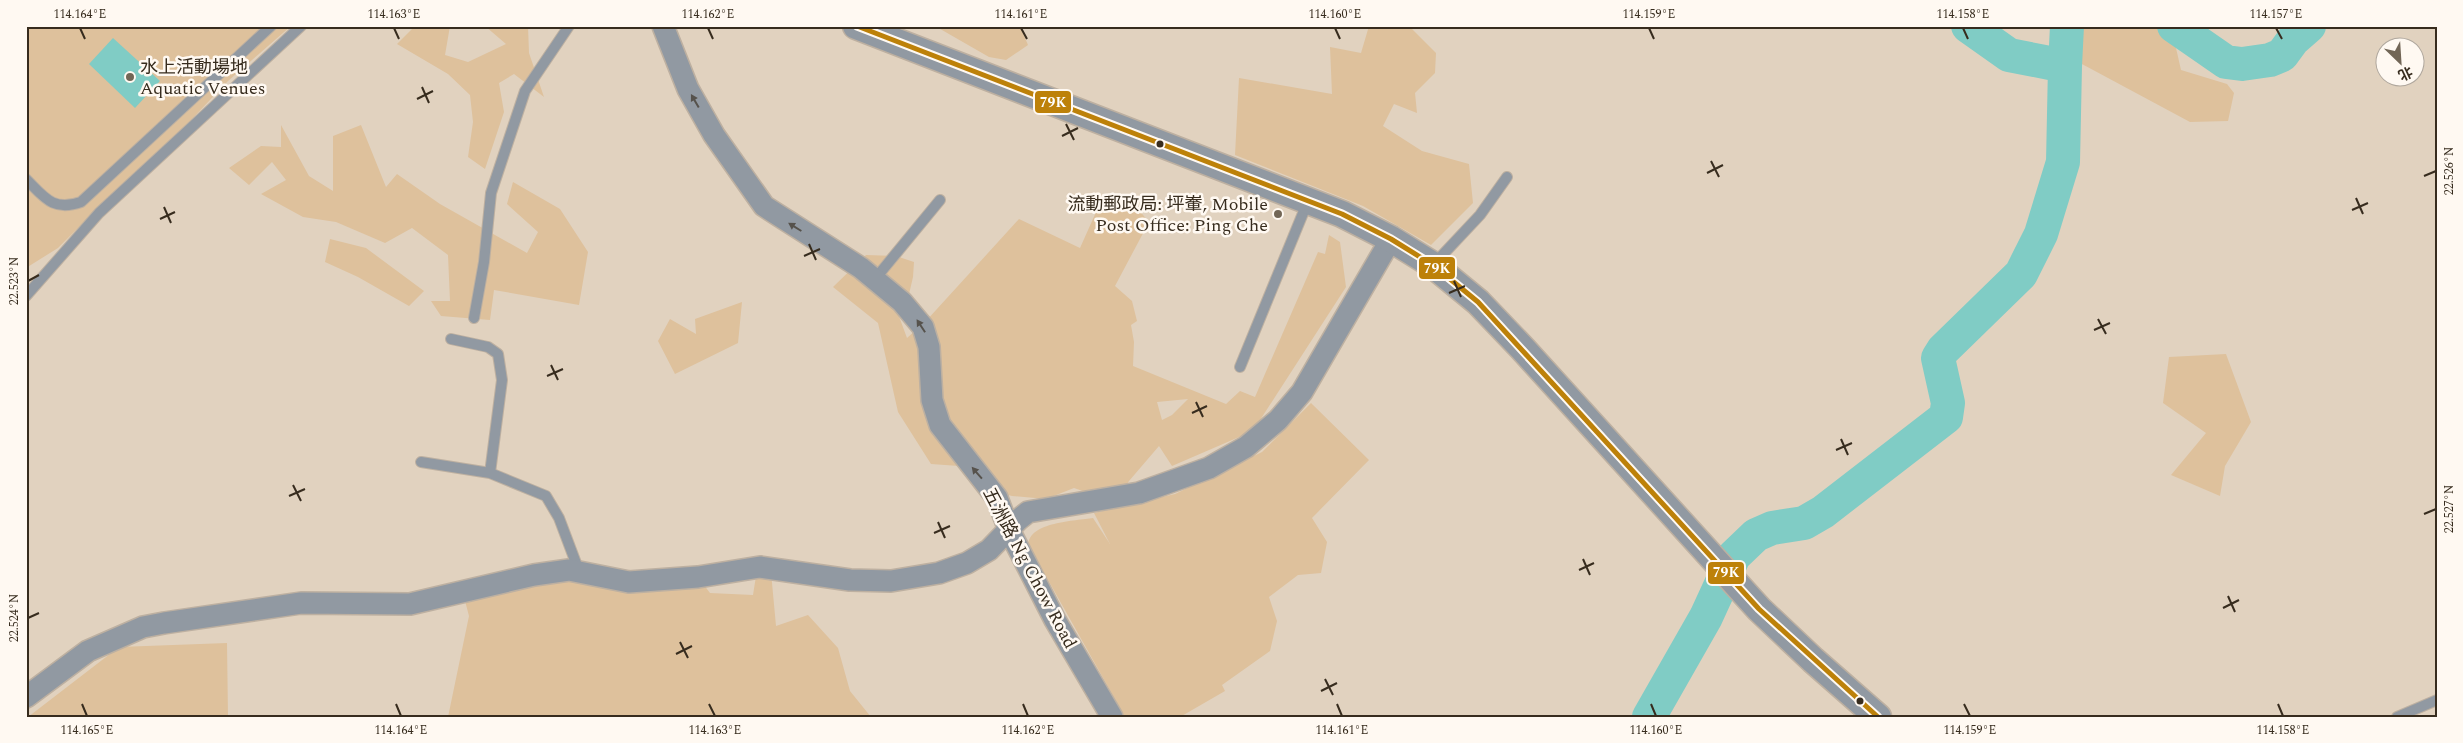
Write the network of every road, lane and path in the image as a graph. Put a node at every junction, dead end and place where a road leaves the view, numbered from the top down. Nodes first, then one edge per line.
1 (271, 26) edge
2 (301, 26) edge
3 (569, 26) edge
4 (663, 26) edge
5 (856, 26) edge
6 (1507, 177) dead end
7 (26, 179) edge
8 (940, 200) dead end
9 (1308, 200) junction
10 (77, 237) junction
11 (1391, 239) junction
12 (60, 250) dead end
13 (1432, 265) junction
14 (875, 279) junction
15 (26, 296) edge
16 (474, 318) dead end
17 (451, 339) dead end
18 (1240, 367) dead end
19 (422, 462) dead end
20 (490, 473) junction
21 (1009, 530) junction
22 (579, 571) junction
23 (26, 697) edge
24 (2437, 700) edge
25 (1112, 717) edge
26 (1878, 717) edge
27 (2397, 717) edge

1 - 7 lane
2 - 10 lane
3 - 16 lane
14 -> 4 street, 五洲路 Ng Chow Road
5 - 9 street
6 - 13 lane
8 - 14 lane
9 - 11 street
9 - 18 lane
10 - 12 lane
10 - 15 lane
11 - 13 street
11 - 21 street
13 - 26 street
21 -> 14 street, 五洲路 Ng Chow Road
17 - 20 lane
19 - 20 lane
20 - 22 lane
21 - 22 street
21 - 25 street, 五洲路 Ng Chow Road
22 - 23 street
24 - 27 lane

